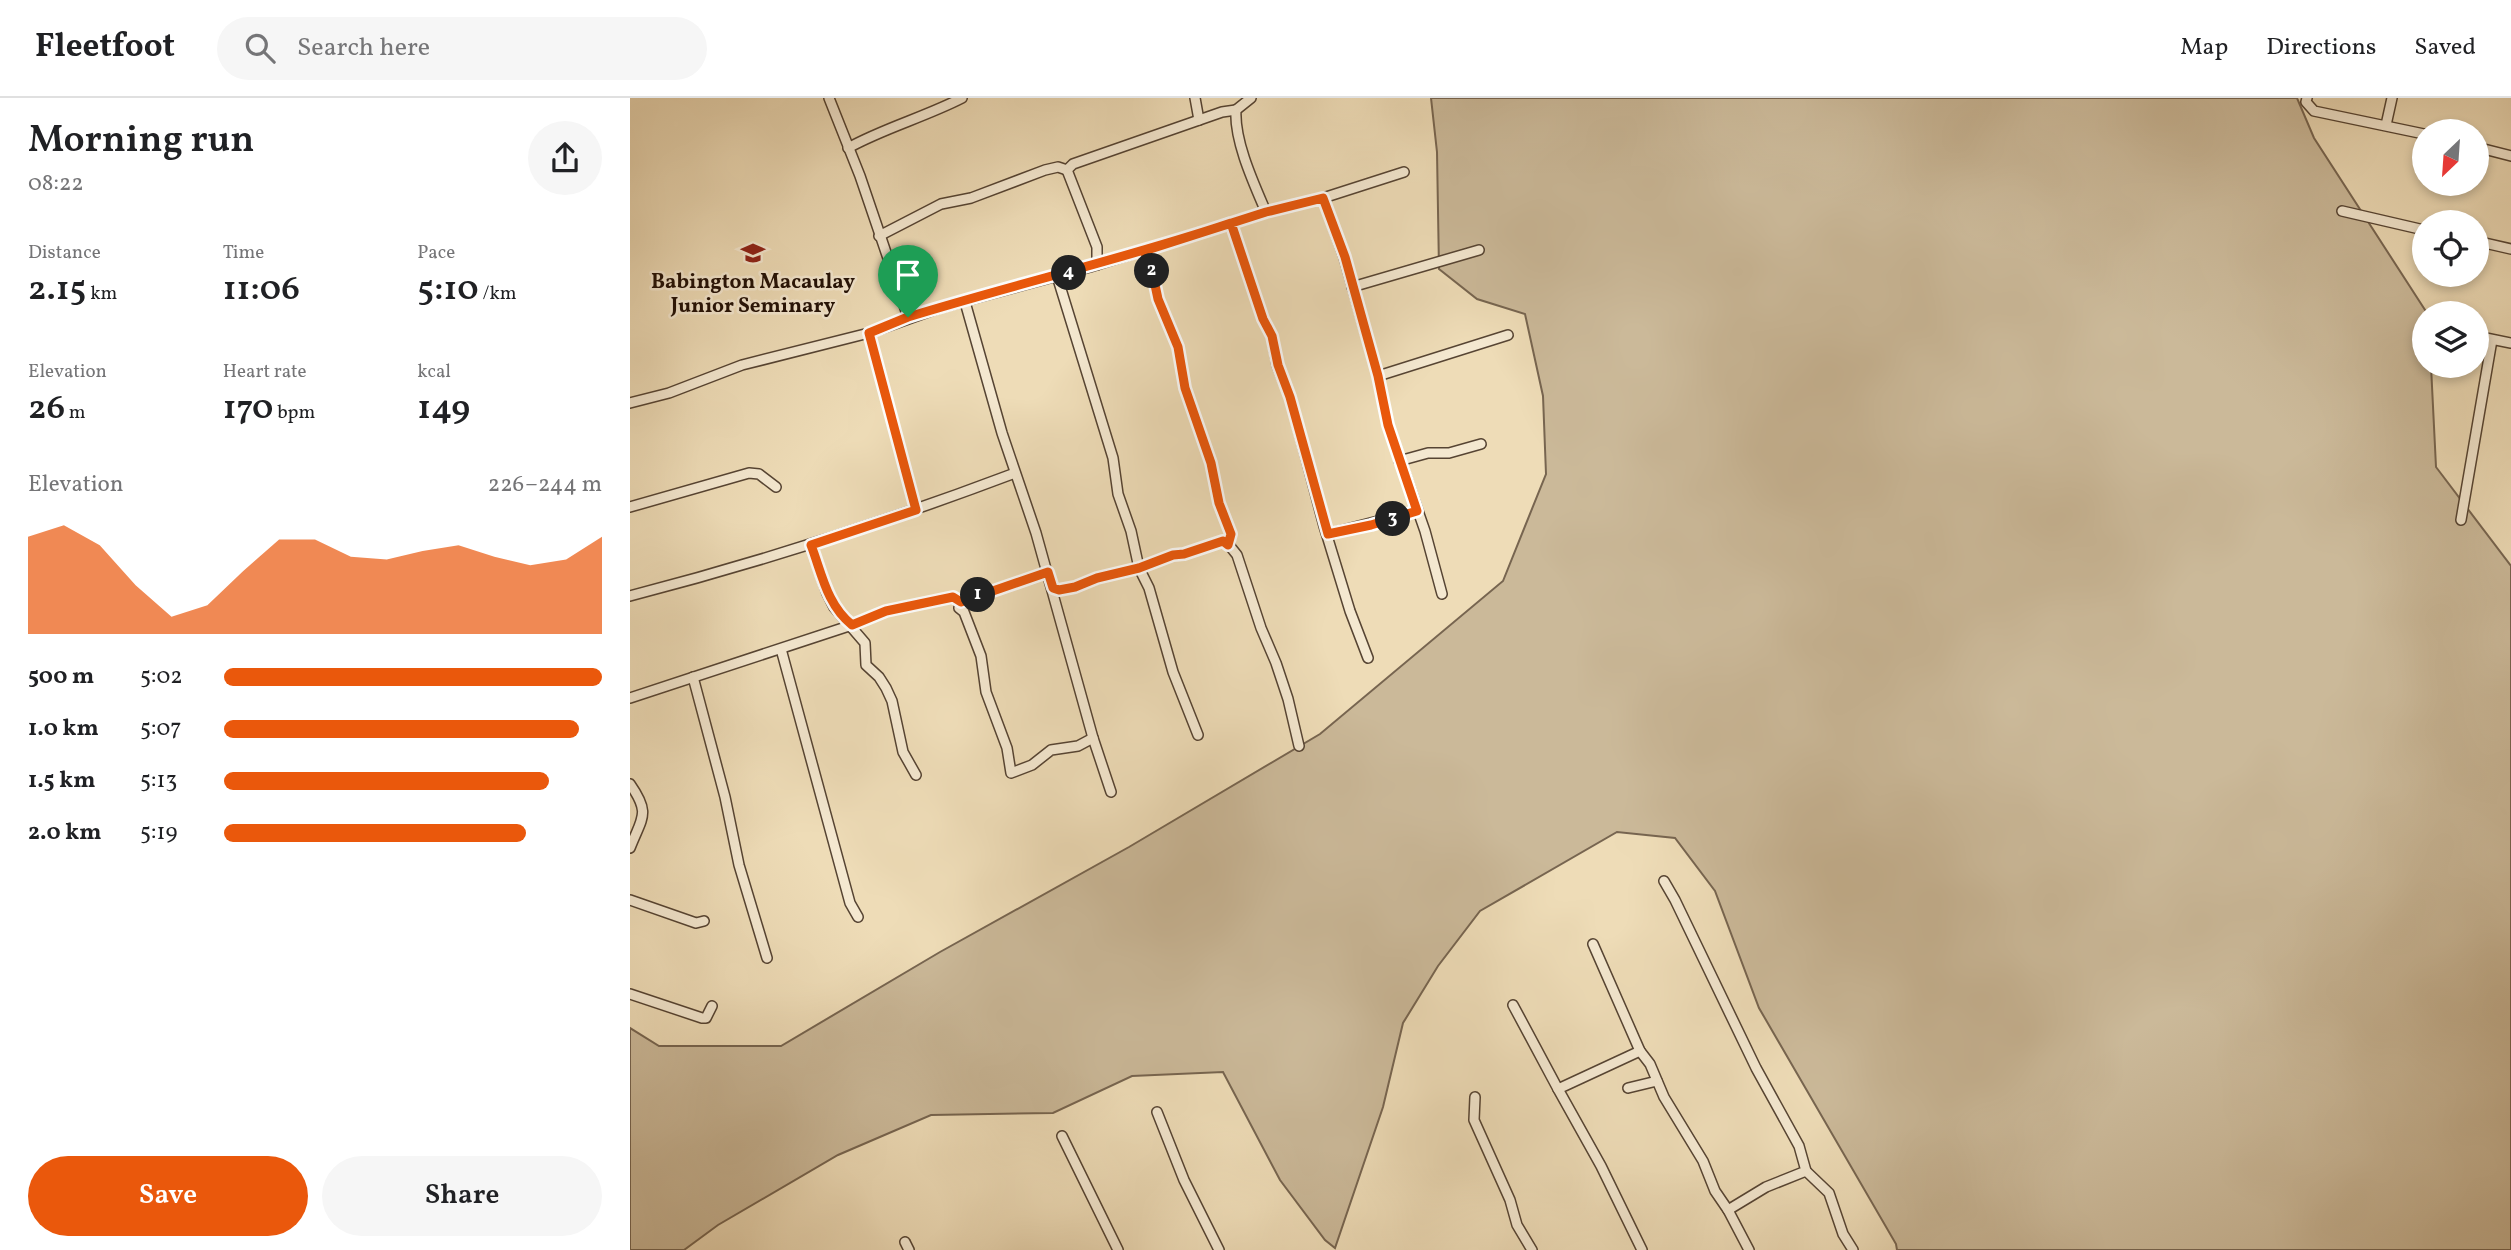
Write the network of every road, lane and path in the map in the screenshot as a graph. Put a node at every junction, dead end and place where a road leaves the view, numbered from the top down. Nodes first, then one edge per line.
1 (829, 98) edge
2 (962, 98) edge
3 (1195, 98) edge
4 (1251, 98) edge
5 (2307, 98) edge
6 (2392, 98) edge
7 (1236, 110) junction
8 (1199, 120) junction
9 (2386, 125) junction
10 (2412, 131) edge
11 (848, 148) junction
12 (2489, 150) edge
13 (2511, 156) edge
14 (1067, 170) junction
15 (1404, 172) dead end
16 (1323, 198) junction
17 (2342, 211) dead end
18 (1266, 212) junction
19 (1231, 223) junction
20 (2412, 226) edge
21 (879, 236) junction
22 (2489, 244) edge
23 (2511, 249) edge
24 (1479, 250) dead end
25 (1144, 251) junction
26 (1097, 265) junction
27 (1057, 276) junction
28 (1352, 287) junction
29 (965, 302) junction
30 (908, 317) junction
31 (869, 333) junction
32 (1508, 335) dead end
33 (2489, 339) edge
34 (2492, 340) junction
35 (2511, 343) edge
36 (1378, 376) junction
37 (630, 403) edge
38 (1481, 444) dead end
39 (1399, 461) junction
40 (1015, 473) junction
41 (776, 487) dead end
42 (630, 507) edge
43 (916, 510) junction
44 (1417, 511) junction
45 (2461, 520) dead end
46 (1328, 534) junction
47 (811, 545) junction
48 (1228, 545) junction
49 (1139, 568) junction
50 (1048, 572) junction
51 (1053, 588) junction
52 (1442, 594) dead end
53 (630, 596) edge
54 (961, 602) junction
55 (852, 625) junction
56 (781, 649) junction
57 (1368, 658) dead end
58 (693, 677) junction
59 (630, 698) edge
60 (1198, 735) dead end
61 (1093, 738) junction
62 (1299, 746) dead end
63 (916, 775) dead end
64 (630, 784) edge
65 (1111, 792) dead end
66 (630, 848) edge
67 (1664, 881) dead end
68 (630, 900) edge
69 (858, 918) dead end
70 (704, 921) dead end
71 (1593, 944) dead end
72 (767, 958) dead end
73 (630, 994) edge
74 (1513, 1005) dead end
75 (712, 1006) dead end
76 (1640, 1051) junction
77 (1657, 1081) junction
78 (1628, 1088) dead end
79 (1558, 1089) junction
80 (1475, 1097) dead end
81 (1157, 1112) dead end
82 (1062, 1136) dead end
83 (1807, 1171) junction
84 (1728, 1210) junction
85 (1118, 1250) edge
86 (1219, 1250) edge
87 (1532, 1250) edge
88 (1642, 1250) edge
89 (1749, 1250) edge
90 (1853, 1250) edge

1 - 11 street
2 - 11 street
3 - 8 street
4 - 7 street
5 - 9 street
6 - 9 street
7 - 8 street
7 - 18 street
8 - 14 street
9 - 10 street
11 - 21 street
12 - 13 street
14 - 21 street
14 - 26 street
15 - 16 street
16 - 18 street
16 - 28 street
17 - 20 street
18 - 19 street
19 - 25 street
19 - 46 street
21 - 30 street
22 - 23 street
24 - 28 street
25 - 26 street
25 - 48 street
26 - 27 street
27 - 29 street
27 - 49 street
28 - 36 street
29 - 30 street
29 - 40 street
30 - 31 street
31 - 37 street
31 - 43 street
32 - 36 street
33 - 34 street
34 - 35 street
34 - 45 street
36 - 39 street
38 - 39 street
39 - 44 street
40 - 43 street
40 - 50 street
41 - 42 street
43 - 47 street
44 - 46 street
44 - 52 street
46 - 57 street
47 - 53 street
47 - 55 street
48 - 49 street
48 - 62 street
49 - 51 street
49 - 60 street
50 - 51 street
50 - 54 street
51 - 61 street
54 - 55 street
54 - 61 street
55 - 56 street
55 - 63 street
56 - 58 street
56 - 69 street
58 - 59 street
58 - 72 street
61 - 65 street
64 - 66 street
67 - 83 street
68 - 70 street
71 - 76 street
73 - 75 street
74 - 79 street
76 - 77 street
76 - 79 street
77 - 78 street
77 - 84 street
79 - 88 street
80 - 87 street
81 - 86 street
82 - 85 street
83 - 84 street
83 - 90 street
84 - 89 street

